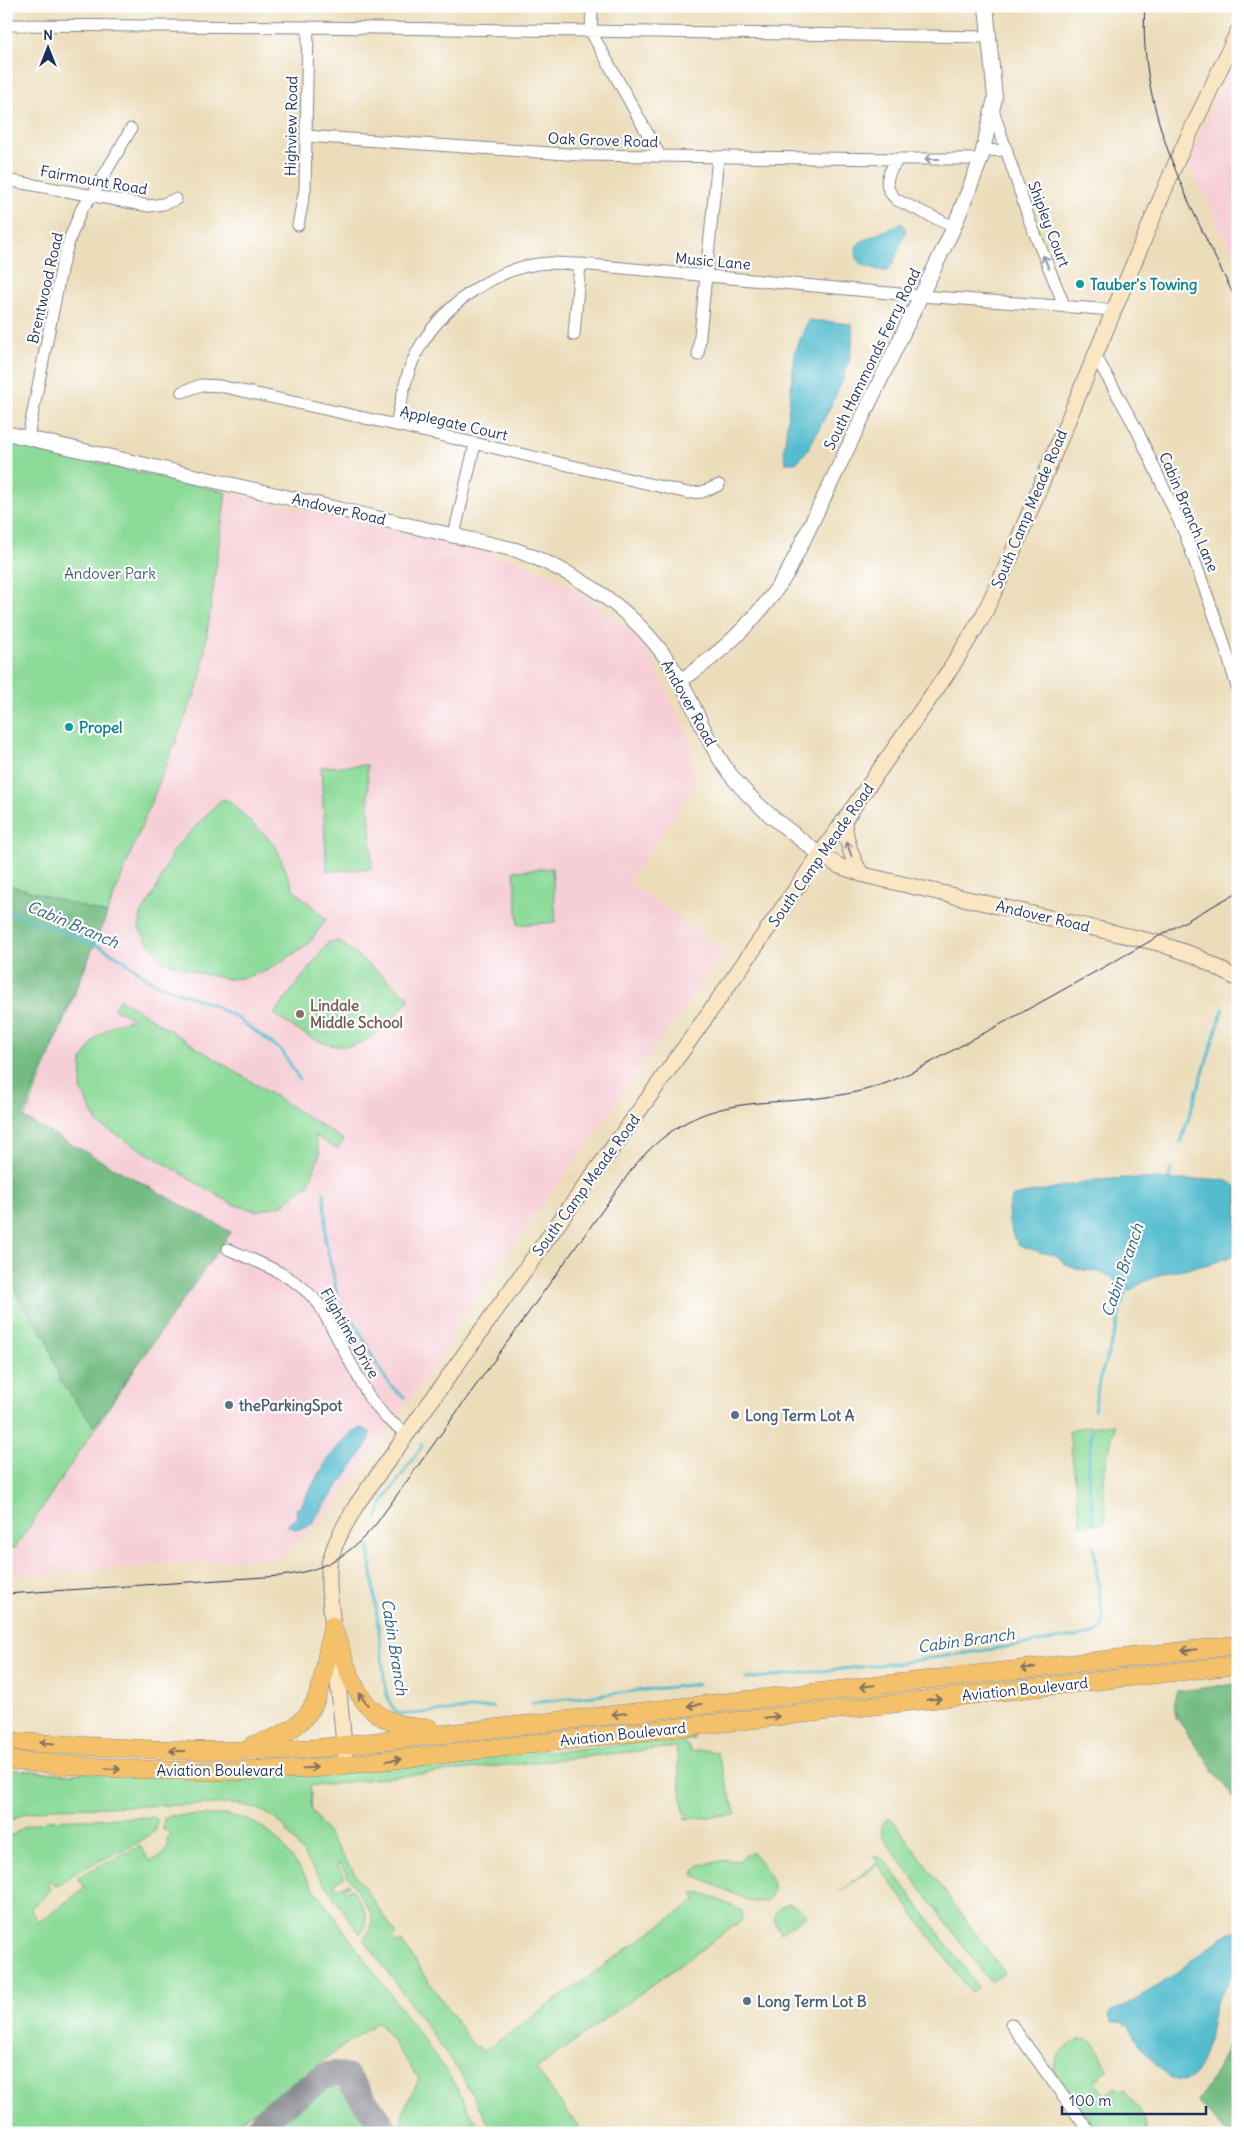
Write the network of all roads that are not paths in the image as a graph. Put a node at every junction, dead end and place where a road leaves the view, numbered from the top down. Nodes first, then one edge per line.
1 (592, 6) edge
2 (986, 6) edge
3 (6, 25) edge
4 (308, 27) junction
5 (1238, 31) edge
6 (592, 32) junction
7 (990, 37) junction
8 (993, 110) junction
9 (131, 129) dead end
10 (306, 136) junction
11 (1007, 150) junction
12 (982, 155) junction
13 (660, 156) junction
14 (718, 157) junction
15 (899, 159) junction
16 (6, 180) edge
17 (92, 196) junction
18 (176, 199) dead end
19 (298, 225) dead end
20 (954, 227) junction
21 (580, 264) junction
22 (706, 276) junction
23 (921, 296) junction
24 (1065, 307) junction
25 (1114, 310) junction
26 (574, 335) dead end
27 (1094, 354) junction
28 (698, 355) dead end
29 (182, 392) dead end
30 (396, 424) junction
31 (6, 432) edge
32 (28, 438) junction
33 (475, 444) junction
34 (718, 485) dead end
35 (454, 535) junction
36 (680, 681) junction
37 (1238, 690) edge
38 (844, 822) junction
39 (821, 855) junction
40 (861, 874) junction
41 (1238, 979) edge
42 (228, 1249) dead end
43 (407, 1434) junction
44 (332, 1626) junction
45 (1238, 1645) edge
46 (1137, 1656) junction
47 (1238, 1665) edge
48 (1122, 1678) junction
49 (489, 1729) junction
50 (6, 1740) edge
51 (344, 1746) junction
52 (226, 1752) junction
53 (6, 1760) edge
54 (346, 1765) junction
55 (1011, 2024) dead end
56 (1090, 2133) edge

1 - 6 street
2 - 7 street, South Hammonds Ferry Road
3 - 4 street
4 - 6 street
4 - 10 street, Highview Road
5 - 25 main road, South Camp Meade Road
6 - 7 street
6 - 13 street
7 - 8 street, South Hammonds Ferry Road
8 - 11 street, Shipley Court
8 - 12 street, South Hammonds Ferry Road
9 - 17 street, Brentwood Road
10 - 13 street, Oak Grove Road
10 - 19 street, Highview Road
11 - 12 street
24 -> 11 street, Shipley Court
12 -> 15 street, Oak Grove Road
12 - 20 street, South Hammonds Ferry Road
13 - 14 street, Oak Grove Road
14 - 15 street, Oak Grove Road
14 - 22 street
15 - 20 street
16 - 17 street, Fairmount Road
17 - 18 street, Fairmount Road
17 - 32 street, Brentwood Road
20 - 23 street, South Hammonds Ferry Road
21 - 22 street, Music Lane
21 - 26 street
21 - 30 street, Music Lane
22 - 23 street, Music Lane
22 - 28 street
23 - 24 street, Music Lane
23 - 36 street, South Hammonds Ferry Road
24 - 25 street, Music Lane
25 - 27 main road, South Camp Meade Road
27 - 37 street, Cabin Branch Lane
27 - 38 main road, South Camp Meade Road
29 - 30 street, Applegate Court
30 - 33 street, Applegate Court
31 - 32 street, Andover Road
32 - 35 street, Andover Road
33 - 34 street, Applegate Court
33 - 35 street
35 - 36 street, Andover Road
36 - 39 street, Andover Road
38 - 39 main road, South Camp Meade Road
40 -> 38 main road
39 - 40 main road, Andover Road
39 - 43 main road, South Camp Meade Road
40 - 41 main road, Andover Road
42 - 43 street, Flightime Drive
43 - 44 main road, South Camp Meade Road
49 -> 44 main road
44 - 51 main road, South Camp Meade Road
44 - 52 main road
45 -> 46 main road, Aviation Boulevard
46 - 48 main road
46 -> 49 main road, Aviation Boulevard
47 - 48 main road, Aviation Boulevard
54 -> 48 main road, Aviation Boulevard
49 - 51 main road, Aviation Boulevard
52 -> 50 main road, Aviation Boulevard
51 - 52 main road, Aviation Boulevard
51 - 54 main road, South Camp Meade Road
53 -> 54 main road, Aviation Boulevard
55 - 56 street

